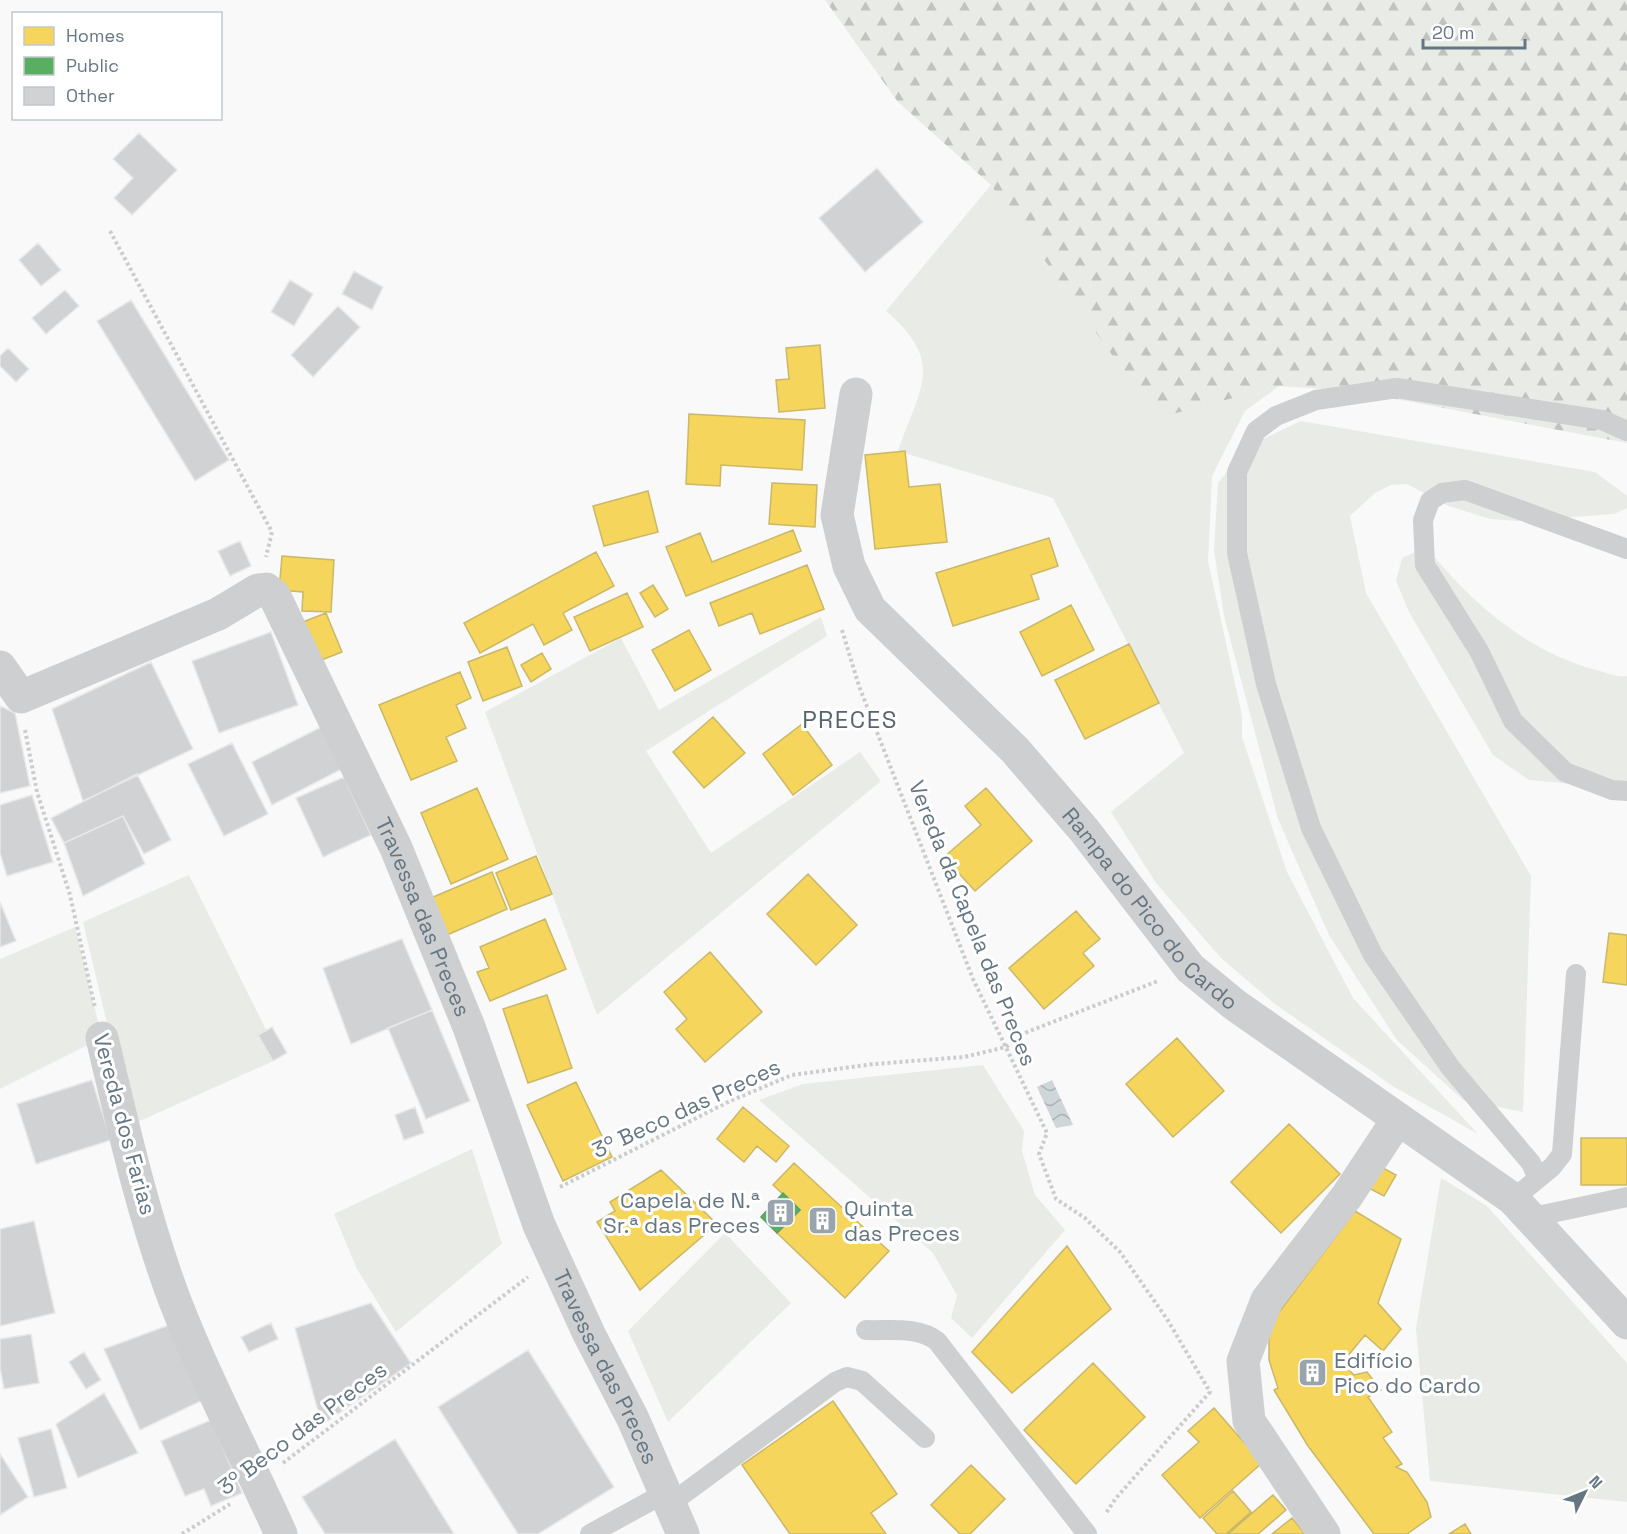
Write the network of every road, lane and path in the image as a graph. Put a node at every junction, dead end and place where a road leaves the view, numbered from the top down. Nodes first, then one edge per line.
1 (110, 231) dead end
2 (856, 394) dead end
3 (1627, 431) edge
4 (1627, 549) edge
5 (258, 590) junction
6 (839, 620) dead end
7 (0, 667) edge
8 (21, 697) junction
9 (1627, 791) edge
10 (1190, 968) junction
11 (1576, 974) dead end
12 (102, 1038) joint
13 (1006, 1047) junction
14 (1398, 1119) junction
15 (1538, 1178) junction
16 (1627, 1197) edge
17 (530, 1203) junction
18 (1521, 1208) junction
19 (553, 1257) junction
20 (1627, 1323) edge
21 (866, 1330) dead end
22 (925, 1437) dead end
23 (259, 1484) junction
24 (667, 1498) junction
25 (1104, 1516) dead end
26 (182, 1534) edge
27 (281, 1534) edge
28 (591, 1534) edge
29 (683, 1534) edge
30 (1088, 1534) edge
31 (1324, 1534) edge

1 - 5 path
2 - 10 street, Rampa do Pico do Cardo
3 - 15 lane
4 - 9 lane
5 - 8 street
5 - 17 street, Travessa das Preces
6 - 13 path, Vereda da Capela das Preces
7 - 8 street
8 - 12 path, Vereda dos Farias
10 - 13 path
10 - 14 street, Rampa do Pico do Cardo
11 - 15 lane
12 - 23 street, Vereda dos Farias
13 - 17 path, 3º Beco das Preces
13 - 25 path, Vereda da Capela das Preces
14 - 18 street, Rampa do Pico do Cardo
14 - 31 street
15 - 18 lane
16 - 18 lane
17 - 19 street, Travessa das Preces
18 - 20 street, Rampa do Pico do Cardo
19 - 23 path, 3º Beco das Preces
19 - 24 street, Travessa das Preces
21 - 30 lane
22 - 24 lane
23 - 26 path, 3º Beco das Preces
23 - 27 street, Vereda dos Farias
24 - 28 lane
24 - 29 street, Travessa das Preces

